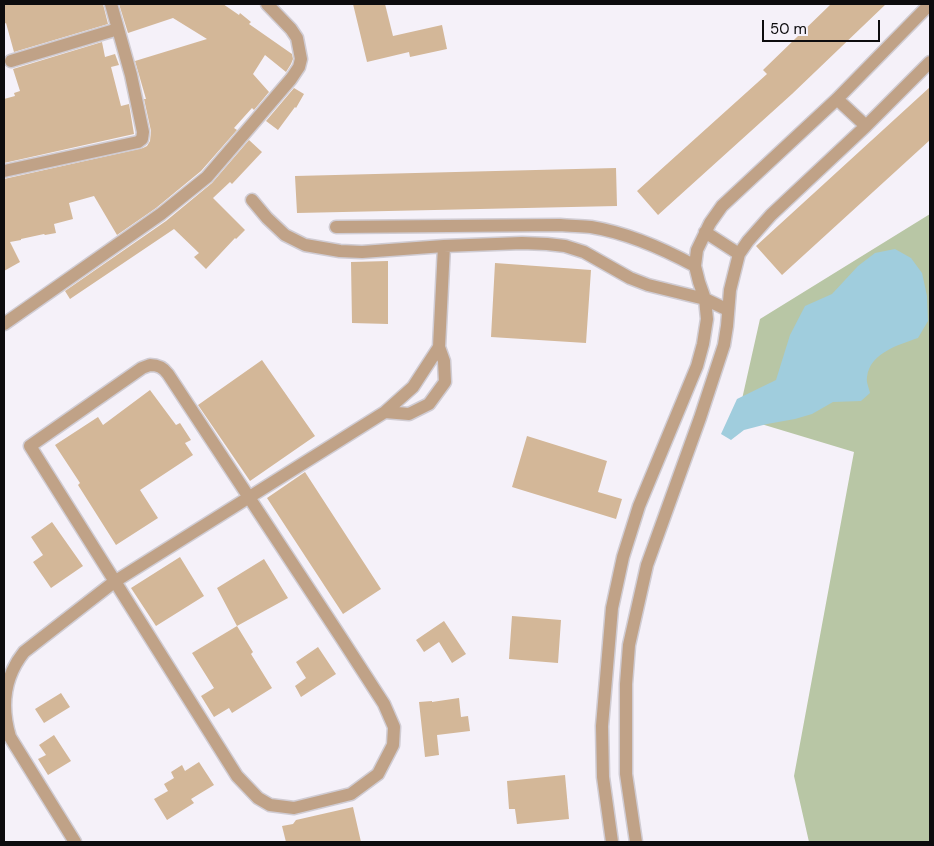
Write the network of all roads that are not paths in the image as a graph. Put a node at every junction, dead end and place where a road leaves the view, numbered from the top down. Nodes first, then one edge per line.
1 (111, 4) edge
2 (267, 4) edge
3 (930, 4) edge
4 (118, 29) junction
5 (12, 61) dead end
6 (930, 62) edge
7 (837, 99) junction
8 (866, 126) junction
9 (4, 171) edge
10 (252, 200) dead end
11 (336, 227) dead end
12 (705, 232) junction
13 (444, 246) junction
14 (739, 254) junction
15 (695, 266) junction
16 (706, 299) junction
17 (728, 310) junction
18 (4, 324) edge
19 (439, 347) junction
20 (385, 412) junction
21 (249, 497) junction
22 (114, 582) junction
23 (75, 842) edge
24 (612, 842) edge
25 (636, 842) edge

1 - 4 street
2 - 18 street
3 - 7 street
4 - 5 street
4 - 9 street
6 - 8 street
7 - 8 street
7 - 12 street
8 - 14 street
10 - 13 street
11 - 15 street
12 - 14 street
12 - 15 street
13 - 16 street
13 - 19 street
14 - 17 street
15 - 16 street
16 - 17 street
16 - 24 street
17 - 25 street
19 - 20 street
19 - 20 street
20 - 21 street
21 - 22 street
21 - 22 street
21 - 22 street
22 - 23 street

